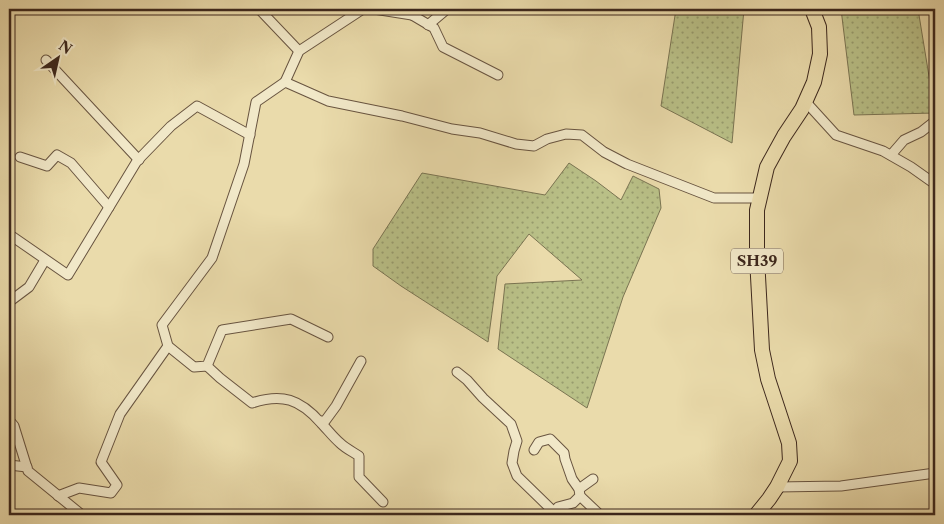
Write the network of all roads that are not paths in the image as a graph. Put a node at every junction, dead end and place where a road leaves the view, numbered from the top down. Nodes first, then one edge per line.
1 (259, 9) edge
2 (363, 9) edge
3 (374, 9) edge
4 (447, 9) edge
5 (812, 9) edge
6 (416, 12) edge
7 (428, 25) junction
8 (299, 51) junction
9 (46, 60) dead end
10 (498, 75) dead end
11 (285, 82) junction
12 (806, 101) junction
13 (935, 121) edge
14 (250, 135) junction
15 (891, 155) junction
16 (20, 157) dead end
17 (139, 160) junction
18 (935, 184) edge
19 (760, 198) junction
20 (109, 207) junction
21 (9, 236) edge
22 (45, 260) junction
23 (9, 302) edge
24 (328, 337) dead end
25 (168, 346) junction
26 (361, 360) dead end
27 (206, 366) junction
28 (457, 372) dead end
29 (9, 420) edge
30 (320, 421) junction
31 (534, 450) dead end
32 (9, 466) edge
33 (27, 468) junction
34 (934, 474) edge
35 (593, 479) dead end
36 (777, 487) junction
37 (580, 492) junction
38 (58, 496) junction
39 (384, 502) dead end
40 (554, 514) edge
41 (82, 515) edge
42 (604, 515) edge
43 (756, 515) edge

1 - 8 street
2 - 8 street
3 - 6 street
4 - 7 street
5 - 12 main road, SH39
6 - 7 street
7 - 10 street
8 - 11 street
9 - 17 street
11 - 14 street
11 - 19 street
12 - 15 street
12 - 19 main road, SH39
13 - 15 street
14 - 17 street
14 - 25 street
15 - 18 street
16 - 20 street
17 - 20 street
19 - 36 main road, SH39
20 - 22 street
21 - 22 street
22 - 23 street
24 - 27 street
25 - 27 street
25 - 38 street
26 - 30 street
27 - 30 street
28 - 40 street
29 - 33 street
30 - 39 street
31 - 37 street
32 - 33 street
33 - 38 street
34 - 36 street
35 - 37 street
36 - 43 main road, SH39
37 - 40 street
37 - 42 street
38 - 41 street

